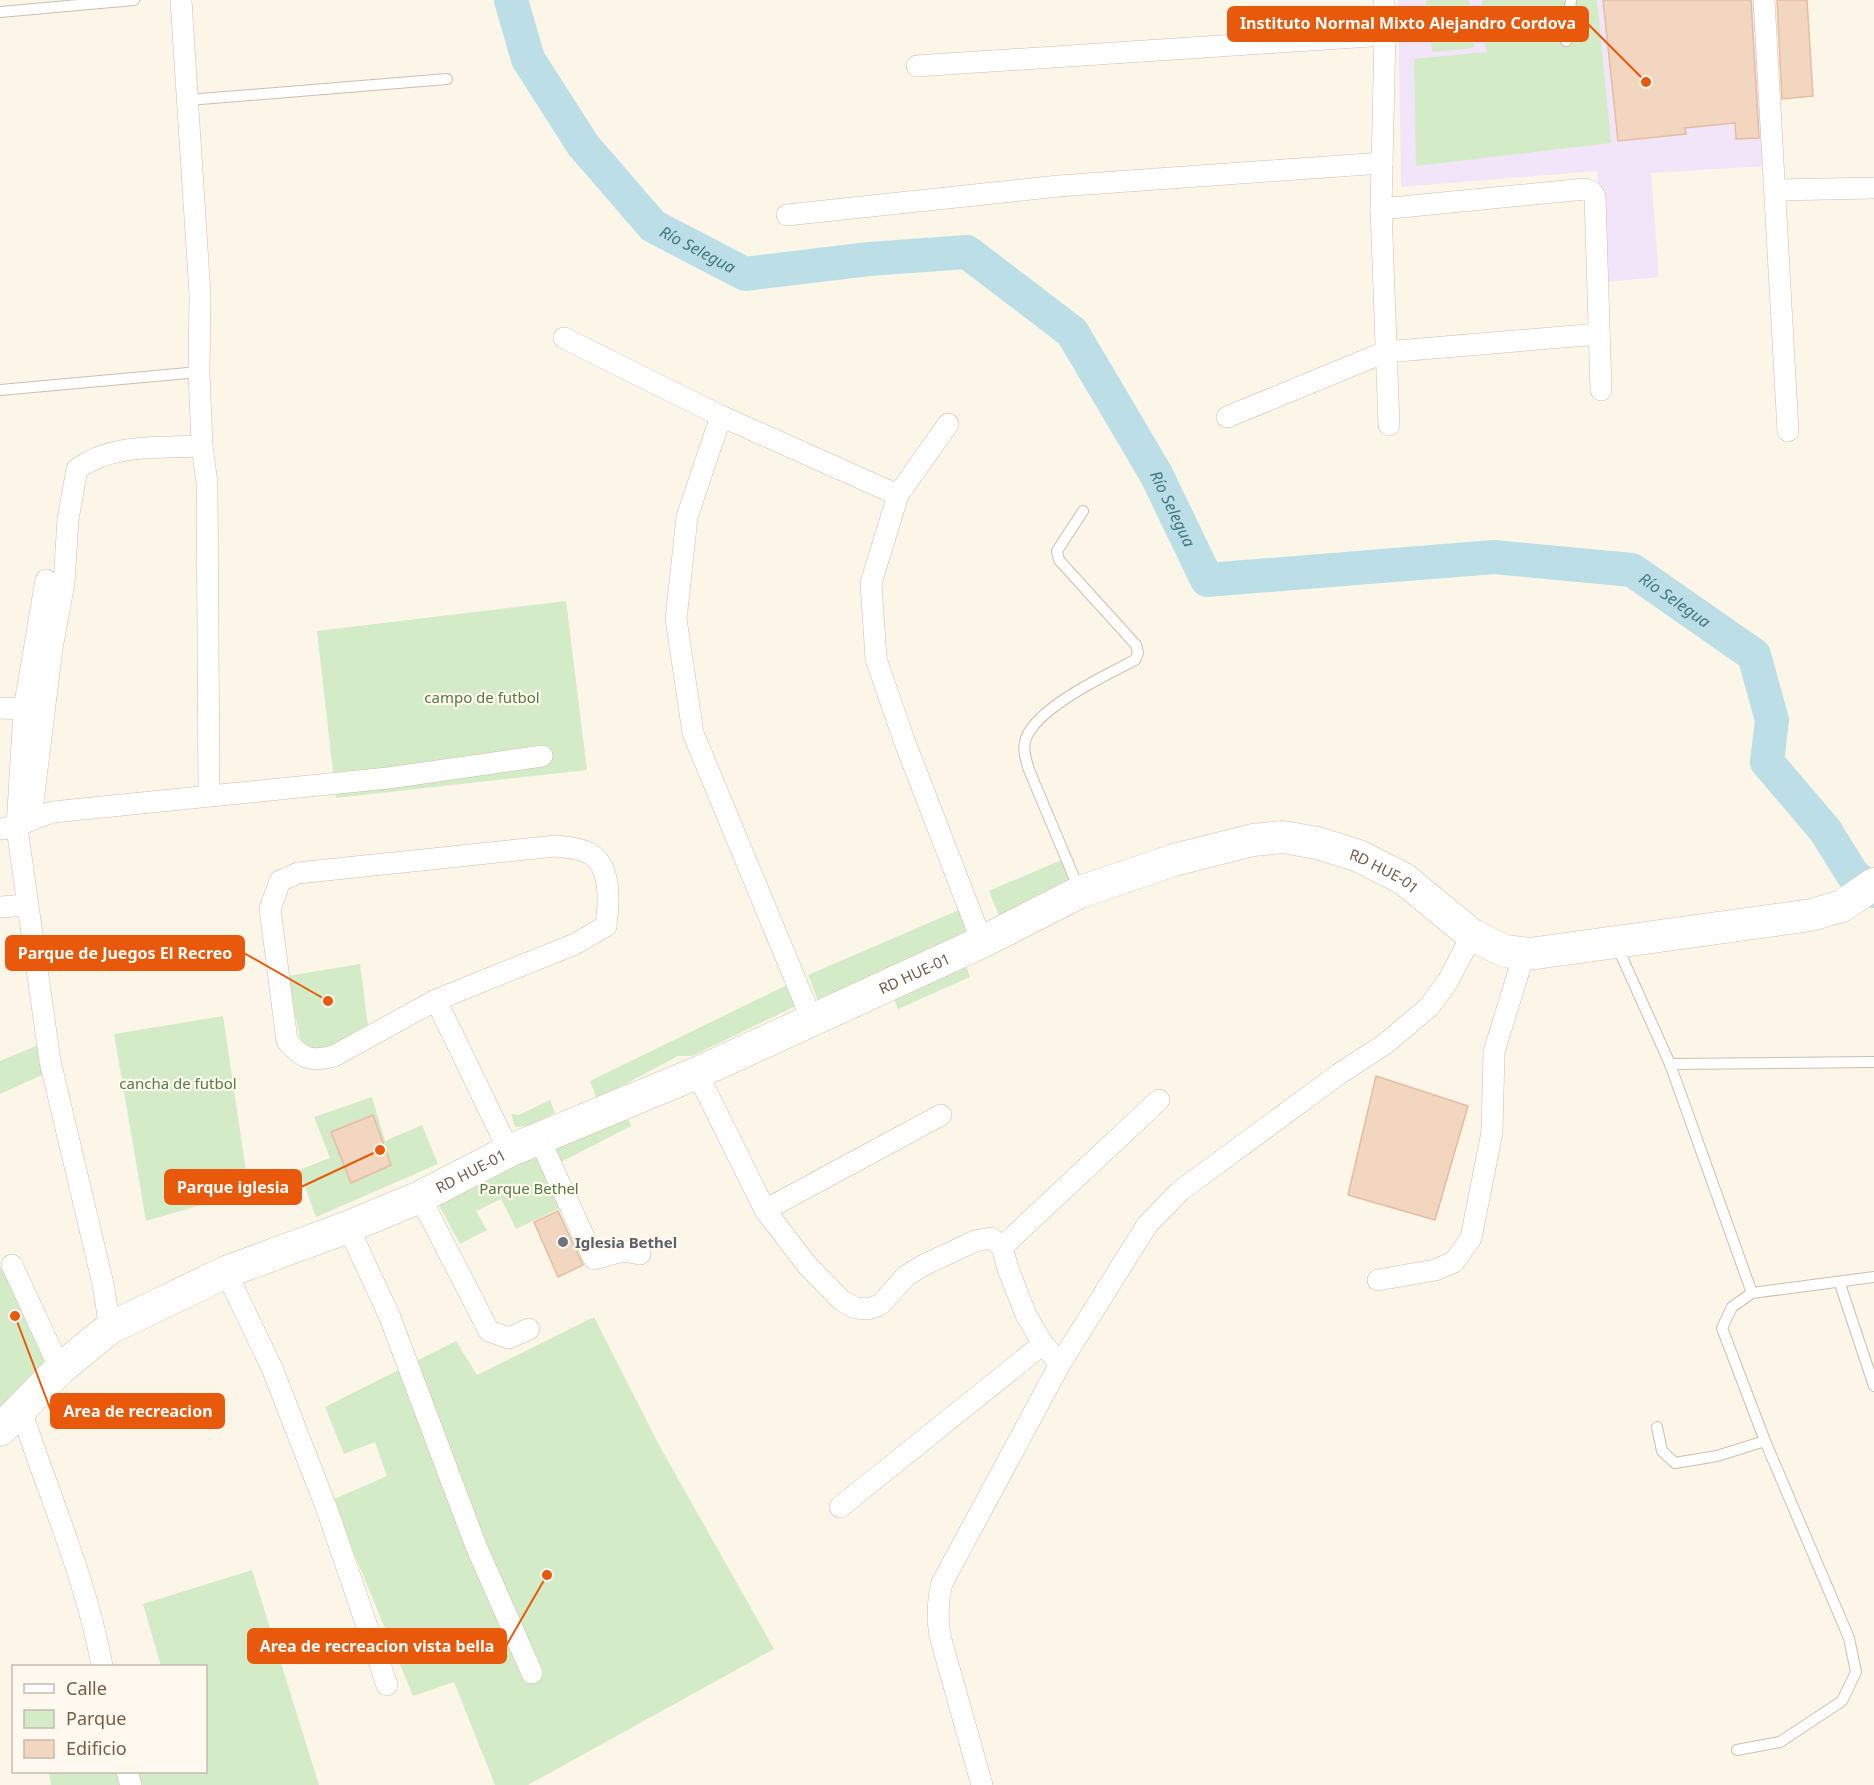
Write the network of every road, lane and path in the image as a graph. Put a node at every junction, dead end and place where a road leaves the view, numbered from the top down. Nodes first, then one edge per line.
1 (134, 0) edge
2 (181, 0) edge
3 (1383, 0) edge
4 (1571, 0) edge
5 (1764, 0) edge
6 (0, 12) edge
7 (1385, 35) junction
8 (1566, 41) dead end
9 (917, 66) dead end
10 (447, 79) dead end
11 (188, 100) junction
12 (1382, 163) junction
13 (1874, 188) edge
14 (1777, 190) junction
15 (1381, 209) junction
16 (787, 215) dead end
17 (1599, 334) junction
18 (564, 338) dead end
19 (1385, 352) junction
20 (199, 372) junction
21 (0, 390) edge
22 (1601, 390) dead end
23 (721, 416) junction
24 (1227, 417) dead end
25 (948, 424) dead end
26 (1389, 425) dead end
27 (1788, 431) dead end
28 (202, 446) junction
29 (898, 495) junction
30 (1083, 511) dead end
31 (46, 580) dead end
32 (0, 708) edge
33 (24, 709) junction
34 (542, 756) dead end
35 (209, 795) junction
36 (16, 825) edge
37 (1874, 884) edge
38 (1080, 892) junction
39 (27, 905) junction
40 (0, 907) edge
41 (1472, 935) junction
42 (982, 942) junction
43 (1616, 943) junction
44 (1524, 954) junction
45 (436, 1000) junction
46 (812, 1020) junction
47 (1874, 1062) edge
48 (1670, 1064) junction
49 (697, 1073) junction
50 (1159, 1100) dead end
51 (941, 1115) dead end
52 (539, 1138) junction
53 (509, 1151) junction
54 (420, 1197) junction
55 (765, 1210) junction
56 (348, 1227) junction
57 (1002, 1247) junction
58 (640, 1254) dead end
59 (12, 1265) dead end
60 (226, 1272) junction
61 (1874, 1277) edge
62 (1378, 1280) dead end
63 (1840, 1284) junction
64 (1752, 1293) junction
65 (110, 1328) junction
66 (529, 1329) dead end
67 (1043, 1344) junction
68 (1060, 1364) junction
69 (60, 1369) junction
70 (1874, 1386) edge
71 (10, 1420) edge
72 (1657, 1426) dead end
73 (1766, 1441) junction
74 (840, 1507) dead end
75 (102, 1665) edge
76 (532, 1673) dead end
77 (387, 1685) dead end
78 (1737, 1750) dead end
79 (982, 1785) edge

1 - 6 lane
2 - 11 street
3 - 7 street
4 - 8 lane
5 - 14 street
7 - 9 street
7 - 12 street
10 - 11 lane
11 - 20 street
12 - 15 street
12 - 16 street
13 - 14 street
14 - 27 street
15 - 17 street
15 - 19 street
17 - 19 street
17 - 22 street
18 - 23 street
19 - 24 street
19 - 26 street
20 - 21 lane
20 - 28 street
23 - 29 street
23 - 46 street
25 - 29 street
28 - 35 street
28 - 36 street
29 - 42 street
30 - 38 lane
31 - 33 street
32 - 33 street
33 - 36 street
34 - 35 street
35 - 36 street
36 - 39 street
37 - 43 street, RD HUE-01
38 - 41 street, RD HUE-01
38 - 42 street, RD HUE-01
39 - 40 street
39 - 65 street
41 - 44 street, RD HUE-01
41 - 68 street
42 - 46 street, RD HUE-01
43 - 44 street, RD HUE-01
43 - 48 lane
44 - 62 street
45 - 45 street
45 - 53 street
46 - 49 street, RD HUE-01
47 - 48 lane
48 - 64 lane
49 - 52 street, RD HUE-01
49 - 55 street
50 - 57 street
51 - 55 street
52 - 53 street, RD HUE-01
52 - 58 street
53 - 54 street, RD HUE-01
54 - 56 street, RD HUE-01
54 - 66 street
55 - 57 street
56 - 60 street, RD HUE-01
56 - 76 street
57 - 67 street
59 - 69 street
60 - 65 street, RD HUE-01
60 - 77 street
61 - 63 lane
63 - 64 lane
63 - 70 lane
64 - 73 lane
65 - 69 street, RD HUE-01
67 - 68 street
67 - 74 street
68 - 79 street
69 - 71 street, RD HUE-01
71 - 75 street
72 - 73 lane
73 - 78 lane

